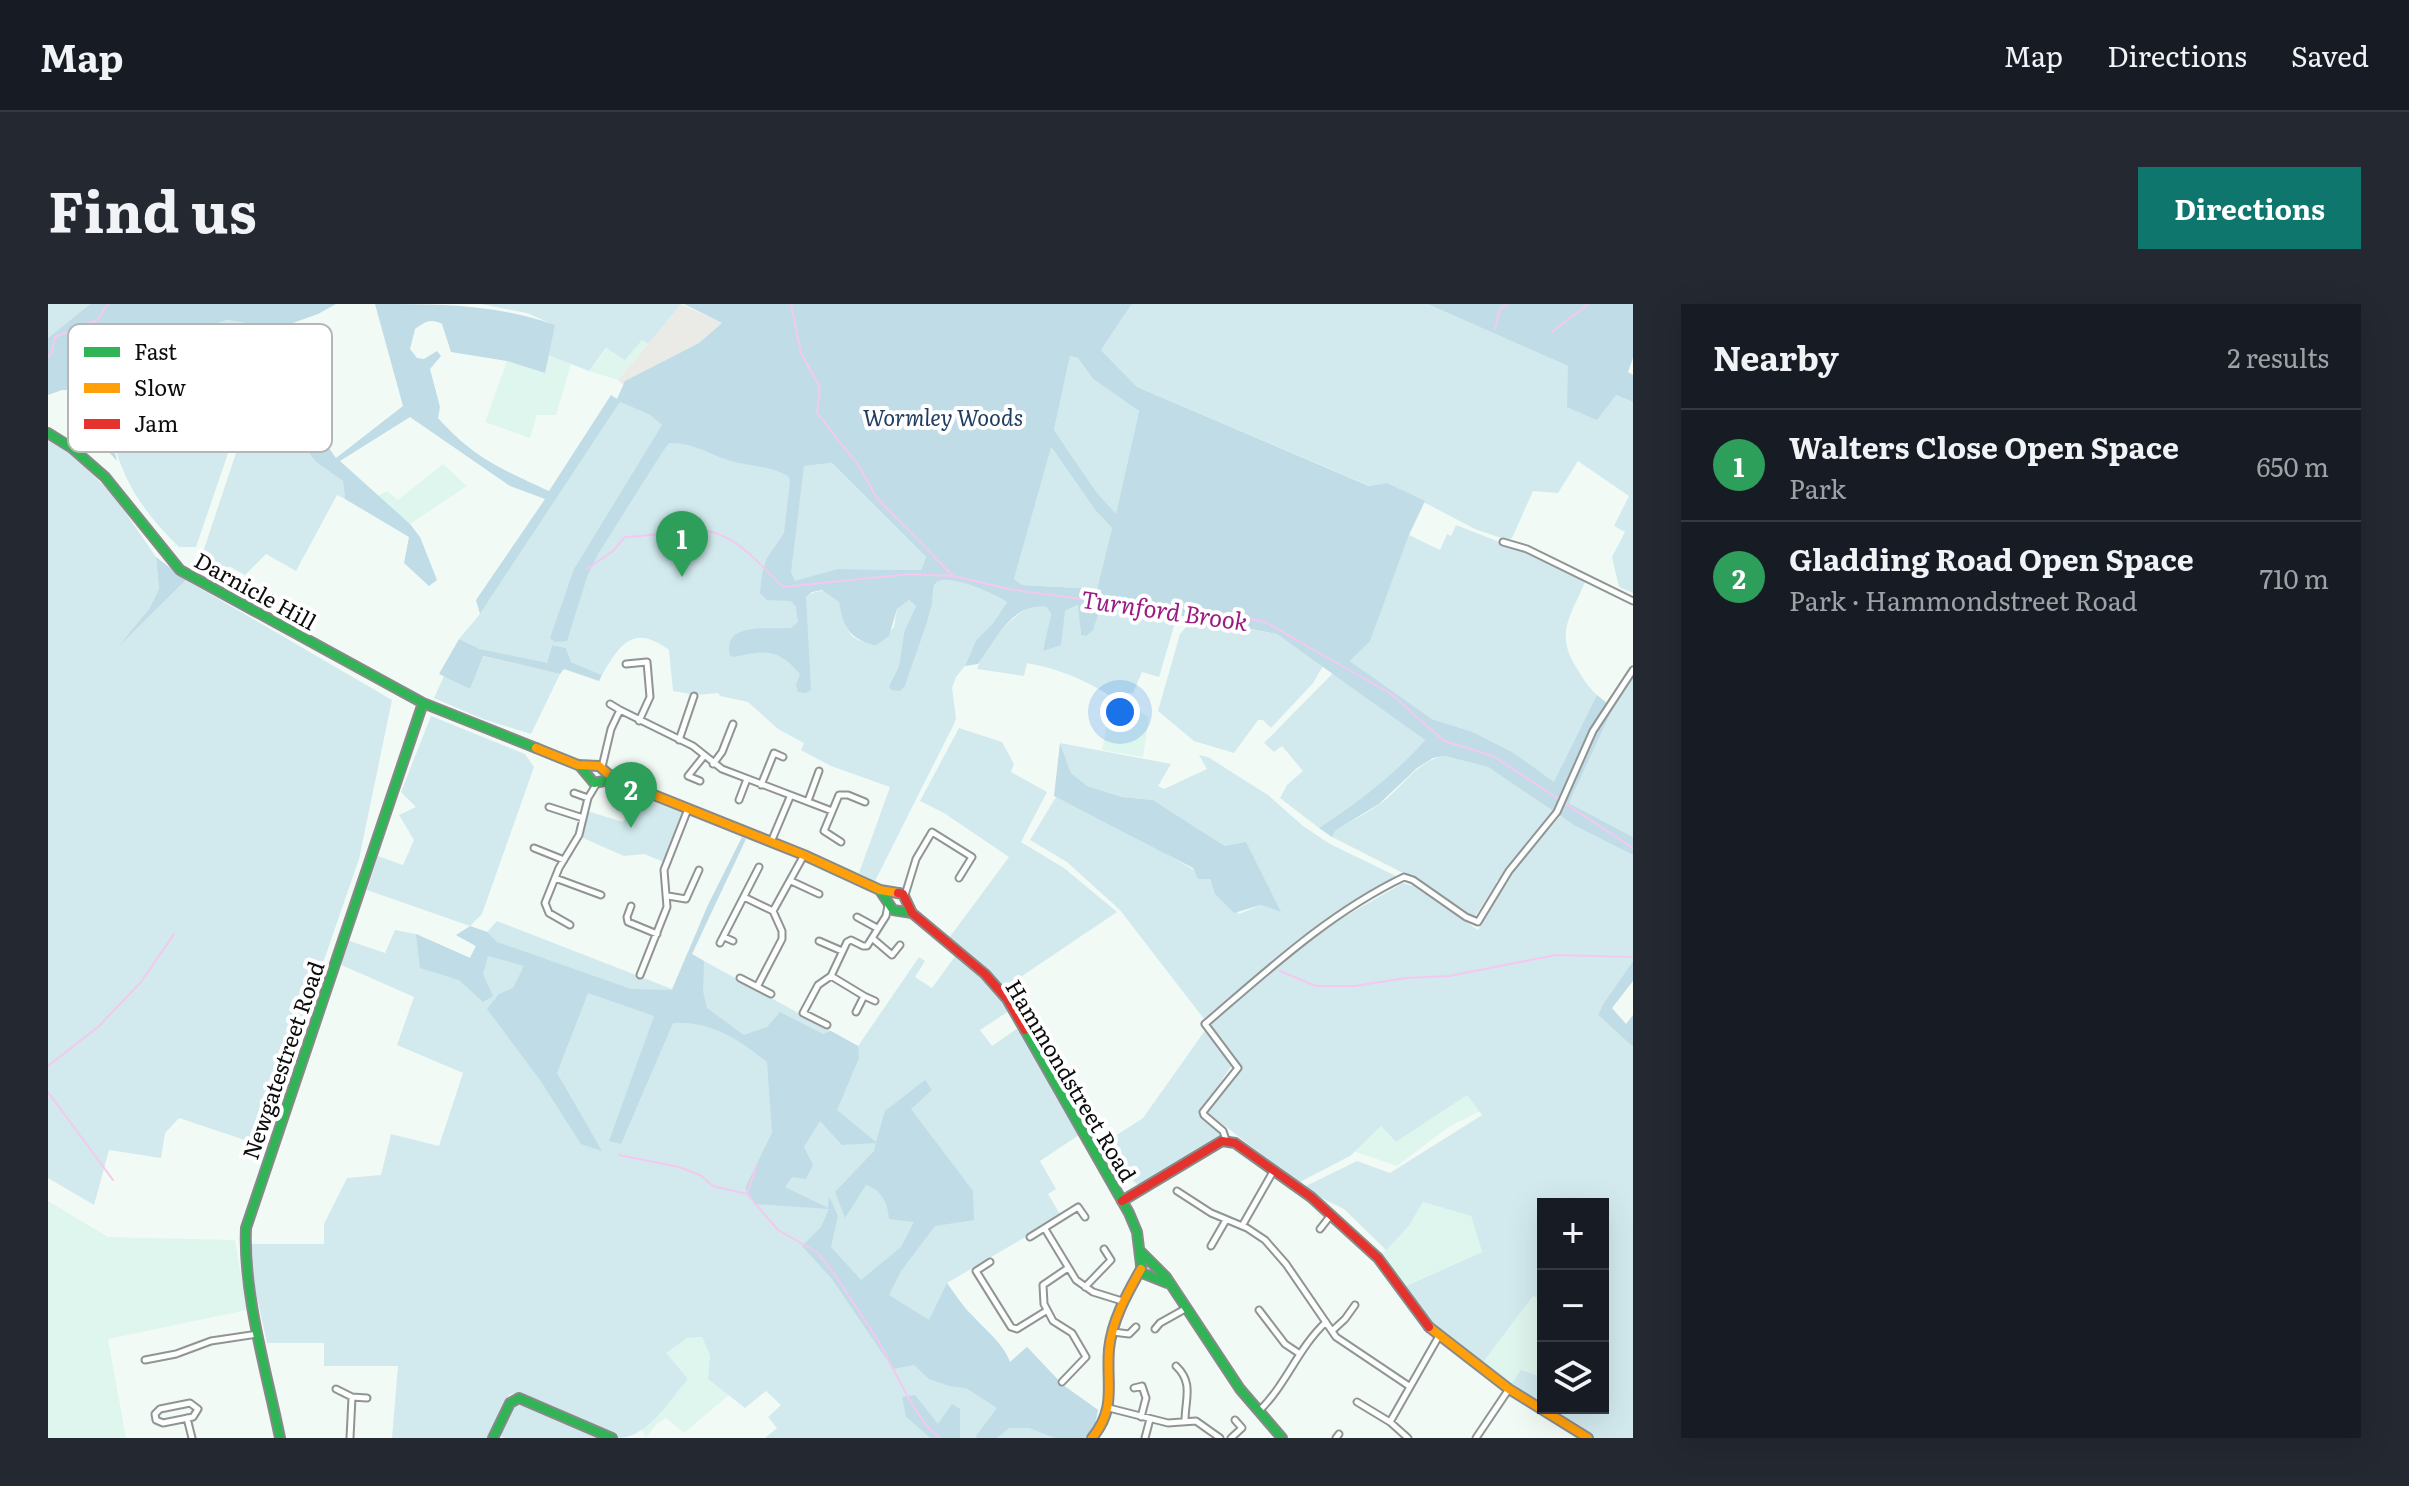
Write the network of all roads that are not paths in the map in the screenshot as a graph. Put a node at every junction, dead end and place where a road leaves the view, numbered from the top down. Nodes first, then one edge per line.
1 (48, 433) edge
2 (68, 447) edge
3 (76, 452) edge
4 (1503, 542) dead end
5 (1633, 601) edge
6 (626, 664) dead end
7 (1633, 670) edge
8 (397, 689) joint
9 (694, 696) dead end
10 (423, 703) junction
11 (610, 704) dead end
12 (620, 710) junction
13 (639, 721) junction
14 (733, 724) dead end
15 (679, 740) junction
16 (704, 756) junction
17 (783, 757) dead end
18 (713, 764) junction
19 (819, 771) dead end
20 (596, 776) junction
21 (747, 779) junction
22 (700, 781) dead end
23 (761, 785) junction
24 (574, 793) dead end
25 (790, 797) junction
26 (739, 800) dead end
27 (808, 801) junction
28 (865, 802) dead end
29 (549, 807) dead end
30 (688, 809) junction
31 (832, 811) junction
32 (583, 818) junction
33 (925, 827) dead end
34 (932, 832) junction
35 (771, 842) junction
36 (841, 842) dead end
37 (534, 848) dead end
38 (804, 855) junction
39 (564, 860) junction
40 (759, 867) dead end
41 (699, 870) dead end
42 (555, 878) junction
43 (959, 878) dead end
44 (791, 881) junction
45 (819, 894) dead end
46 (601, 895) dead end
47 (668, 896) junction
48 (744, 897) junction
49 (897, 901) junction
50 (631, 906) dead end
51 (773, 911) junction
52 (857, 917) dead end
53 (570, 925) dead end
54 (877, 928) junction
55 (657, 934) junction
56 (872, 938) junction
57 (733, 941) dead end
58 (819, 941) dead end
59 (900, 945) dead end
60 (842, 951) junction
61 (640, 975) dead end
62 (831, 976) junction
63 (740, 978) dead end
64 (757, 987) junction
65 (771, 994) dead end
66 (864, 996) junction
67 (875, 1001) dead end
68 (797, 1009) dead end
69 (856, 1012) dead end
70 (803, 1013) junction
71 (827, 1025) dead end
72 (1226, 1140) junction
73 (1274, 1170) junction
74 (1177, 1191) dead end
75 (1122, 1201) junction
76 (1331, 1215) junction
77 (1085, 1217) dead end
78 (1226, 1220) junction
79 (1242, 1226) junction
80 (1045, 1229) junction
81 (1320, 1229) dead end
82 (1030, 1237) dead end
83 (1211, 1246) dead end
84 (1104, 1249) dead end
85 (990, 1262) dead end
86 (1147, 1265) junction
87 (1068, 1268) junction
88 (1150, 1276) junction
89 (1167, 1283) junction
90 (1132, 1285) junction
91 (1085, 1287) junction
92 (1122, 1301) junction
93 (1355, 1305) dead end
94 (1185, 1309) junction
95 (1259, 1310) dead end
96 (1046, 1311) junction
97 (1326, 1322) junction
98 (1136, 1327) dead end
99 (1155, 1329) dead end
100 (1332, 1331) junction
101 (1113, 1332) junction
102 (258, 1334) junction
103 (1439, 1336) junction
104 (1300, 1354) junction
105 (145, 1360) dead end
106 (1176, 1366) dead end
107 (1062, 1382) dead end
108 (1409, 1386) junction
109 (1134, 1388) dead end
110 (336, 1389) dead end
111 (1509, 1389) junction
112 (352, 1397) junction
113 (367, 1398) dead end
114 (1357, 1402) dead end
115 (1109, 1408) junction
116 (1259, 1411) junction
117 (1141, 1417) junction
118 (187, 1418) junction
119 (1150, 1419) junction
120 (1235, 1420) dead end
121 (1185, 1421) junction
122 (1390, 1422) junction
123 (1575, 1434) edge
124 (192, 1438) edge
125 (280, 1438) edge
126 (350, 1438) edge
127 (493, 1438) edge
128 (612, 1438) edge
129 (1092, 1438) edge
130 (1145, 1438) edge
131 (1220, 1438) edge
132 (1231, 1438) edge
133 (1282, 1438) edge
134 (1408, 1438) edge
135 (1476, 1438) edge
136 (1588, 1438) edge

1 - 2 street, Darnicle Hill
3 - 8 street, Darnicle Hill
4 - 5 street
6 - 13 street
7 - 72 street
8 - 10 street, Hammondstreet Road
9 - 15 street
10 - 20 street, Hammondstreet Road
10 - 102 street, Newgatestreet Road
11 - 12 street
12 - 13 street
12 - 20 street
13 - 15 street
14 - 18 street
15 - 16 street
16 - 18 street
16 - 22 street
17 - 23 street
18 - 21 street
19 - 27 street
20 - 24 street
20 - 30 street, Hammondstreet Road
20 - 32 street
21 - 23 street
21 - 26 street
23 - 25 street
25 - 27 street
25 - 35 street
27 - 31 street
28 - 31 street
29 - 32 street
30 - 35 street, Hammondstreet Road
30 - 47 street
31 - 36 street
32 - 39 street
33 - 34 street
34 - 43 street
34 - 49 street
35 - 38 street, Hammondstreet Road
37 - 39 street
38 - 44 street
38 - 49 street, Hammondstreet Road
39 - 42 street
40 - 48 street
41 - 47 street
42 - 46 street
42 - 53 street
44 - 45 street
44 - 51 street
47 - 55 street
48 - 51 street
48 - 57 street
49 - 54 street
49 - 75 street, Hammondstreet Road
50 - 55 street
51 - 64 street
52 - 54 street
54 - 56 street
55 - 61 street
56 - 59 street
56 - 60 street
58 - 60 street
60 - 62 street
62 - 66 street
62 - 70 street
63 - 64 street
64 - 65 street
66 - 67 street
66 - 69 street
68 - 70 street
70 - 71 street
72 - 73 street
72 - 75 street
73 - 76 street
73 - 79 street
74 - 78 street
75 - 86 street, Hammondstreet Road
76 - 81 street
76 - 103 street
77 - 80 street
78 - 79 street
78 - 83 street
79 - 97 street
80 - 82 street
80 - 87 street
84 - 91 street
85 - 96 street
86 - 88 street, Hammondstreet Road
86 - 89 street
86 - 90 street
87 - 91 street
87 - 96 street
88 - 89 street
88 - 90 street
89 - 94 street
90 - 92 street
91 - 92 street
92 - 101 street
93 - 100 street
94 - 99 street
94 - 116 street
95 - 104 street
96 - 107 street
97 - 100 street
97 - 104 street
98 - 101 street
100 - 108 street
101 - 115 street
102 - 105 street
102 - 125 street, Newgatestreet Road
103 - 108 street
103 - 111 street
104 - 116 street
106 - 121 street
108 - 122 street
109 - 117 street
110 - 112 street
111 - 123 street
111 - 135 street
112 - 113 street
112 - 126 street
114 - 122 street
115 - 117 street
115 - 129 street
116 - 133 street
117 - 119 street
118 - 118 street
118 - 124 street
119 - 121 street
119 - 130 street
120 - 132 street
121 - 131 street
122 - 134 street
123 - 136 street
127 - 128 street

